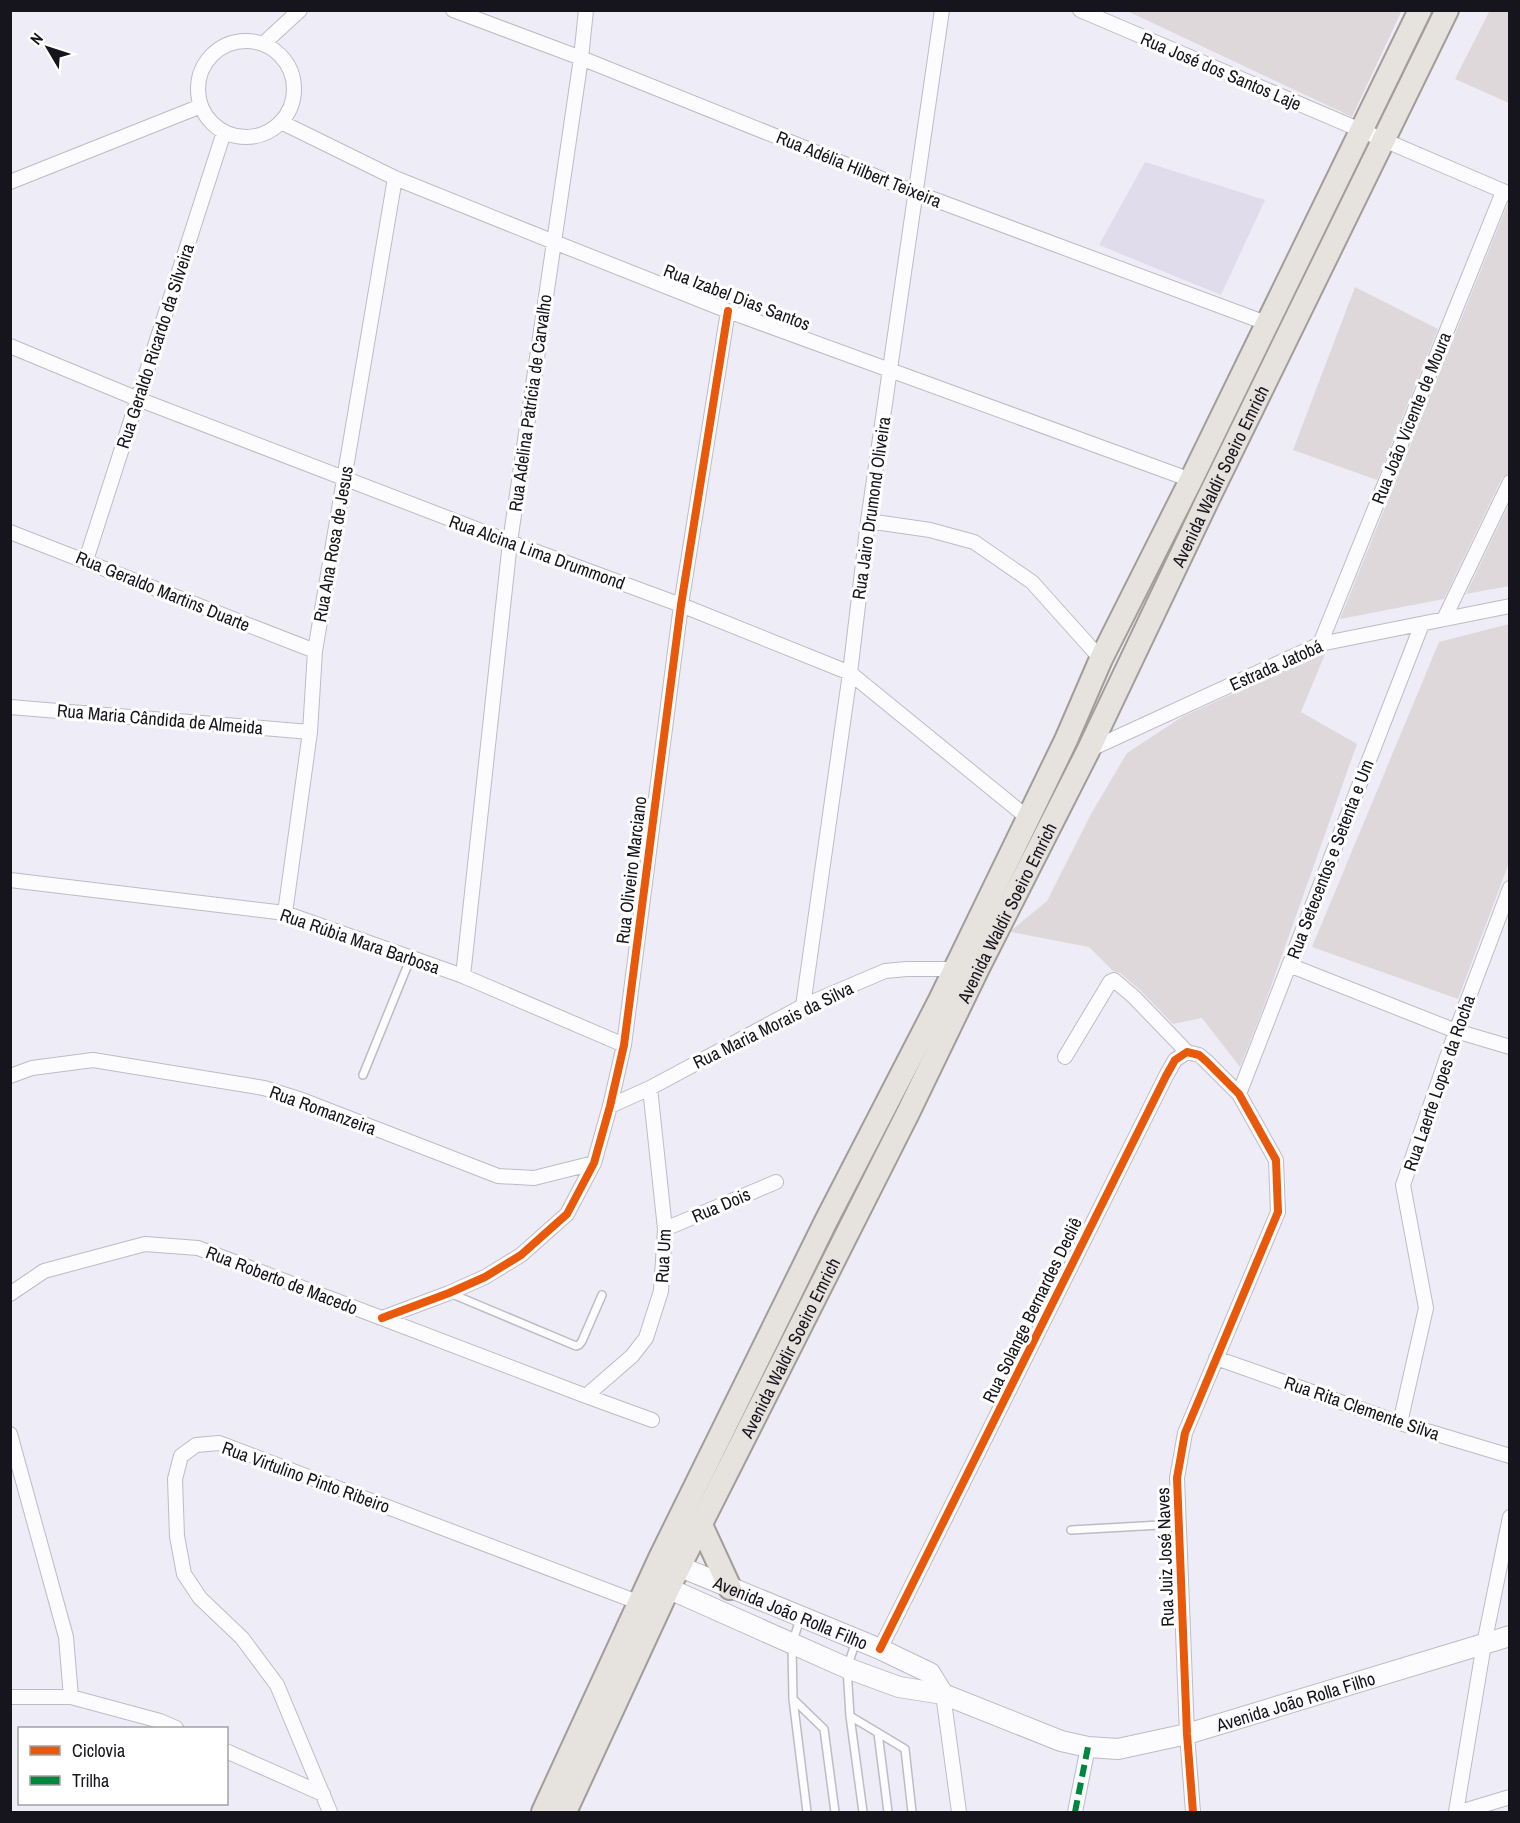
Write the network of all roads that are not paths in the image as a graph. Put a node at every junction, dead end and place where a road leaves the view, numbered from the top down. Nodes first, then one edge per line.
1 (300, 10) edge
2 (453, 10) edge
3 (586, 10) edge
4 (942, 10) edge
5 (1080, 10) edge
6 (1420, 10) edge
7 (1447, 10) edge
8 (263, 44) junction
9 (581, 58) junction
10 (201, 106) junction
11 (281, 122) junction
12 (1361, 130) junction
13 (224, 132) junction
14 (1383, 140) junction
15 (395, 178) junction
16 (10, 182) edge
17 (917, 193) junction
18 (1506, 193) edge
19 (554, 242) junction
20 (728, 311) junction
21 (1266, 323) junction
22 (10, 346) edge
23 (890, 371) junction
24 (138, 399) junction
25 (345, 479) junction
26 (1191, 480) junction
27 (1509, 482) edge
28 (868, 520) junction
29 (10, 532) edge
30 (510, 543) junction
31 (86, 560) junction
32 (681, 605) junction
33 (1509, 606) edge
34 (1444, 619) junction
35 (1422, 624) junction
36 (1320, 644) junction
37 (315, 651) junction
38 (1101, 659) junction
39 (850, 673) junction
40 (10, 707) edge
41 (310, 732) junction
42 (1088, 751) junction
43 (1028, 819) junction
44 (10, 880) edge
45 (1509, 888) edge
46 (285, 913) junction
47 (411, 957) junction
48 (1289, 964) junction
49 (978, 968) junction
50 (955, 969) junction
51 (463, 976) junction
52 (803, 1006) junction
53 (1456, 1031) junction
54 (624, 1045) junction
55 (1509, 1047) edge
56 (1187, 1052) junction
57 (1065, 1057) dead end
58 (363, 1075) dead end
59 (10, 1076) edge
60 (650, 1088) junction
61 (1239, 1094) junction
62 (610, 1106) junction
63 (594, 1163) junction
64 (776, 1182) dead end
65 (665, 1229) junction
66 (449, 1293) junction
67 (10, 1294) edge
68 (602, 1295) dead end
69 (382, 1318) junction
70 (1216, 1358) junction
71 (586, 1396) junction
72 (652, 1420) dead end
73 (1400, 1423) junction
74 (10, 1434) edge
75 (1509, 1456) edge
76 (1509, 1517) edge
77 (1178, 1524) junction
78 (701, 1525) junction
79 (1071, 1530) dead end
80 (670, 1563) junction
81 (659, 1585) junction
82 (730, 1588) junction
83 (639, 1603) junction
84 (801, 1617) junction
85 (1509, 1636) edge
86 (856, 1641) junction
87 (792, 1644) junction
88 (1484, 1644) junction
89 (880, 1649) junction
90 (847, 1668) junction
91 (943, 1694) junction
92 (10, 1697) edge
93 (70, 1697) junction
94 (793, 1699) junction
95 (850, 1716) junction
96 (174, 1727) edge
97 (878, 1733) junction
98 (1187, 1734) junction
99 (1088, 1746) junction
100 (228, 1752) edge
101 (323, 1794) junction
102 (1509, 1797) edge
103 (330, 1812) edge
104 (543, 1812) edge
105 (565, 1812) edge
106 (807, 1812) edge
107 (835, 1812) edge
108 (863, 1812) edge
109 (888, 1812) edge
110 (912, 1812) edge
111 (959, 1812) edge
112 (1075, 1812) edge
113 (1193, 1812) edge
114 (1458, 1812) edge

1 - 8 street
2 - 9 street, Rua Adélia Hilbert Teixeira
3 - 9 street, Rua Adelina Patrícia de Carvalho
4 - 17 street, Rua Jairo Drumond Oliveira
5 - 12 street, Rua José dos Santos Laje
6 - 12 main road, Avenida Waldir Soeiro Emrich
7 - 14 main road, Avenida Waldir Soeiro Emrich
8 - 10 street
8 - 11 street
9 - 17 street, Rua Adélia Hilbert Teixeira
9 - 19 street, Rua Adelina Patrícia de Carvalho
10 - 13 street
10 - 16 street
11 - 13 street
11 - 15 street, Rua Izabel Dias Santos
12 - 14 street, Rua José dos Santos Laje
12 - 21 main road, Avenida Waldir Soeiro Emrich
13 - 24 street, Rua Geraldo Ricardo da Silveira
14 - 18 street, Rua José dos Santos Laje
14 - 42 main road, Avenida Waldir Soeiro Emrich
15 - 19 street, Rua Izabel Dias Santos
15 - 25 street, Rua Ana Rosa de Jesus
17 - 21 street, Rua Adélia Hilbert Teixeira
17 - 23 street, Rua Jairo Drumond Oliveira
18 - 36 street, Rua João Vicente de Moura
19 - 20 street, Rua Izabel Dias Santos
19 - 30 street, Rua Adelina Patrícia de Carvalho
20 - 23 street, Rua Izabel Dias Santos
20 - 32 street, Rua Oliveiro Marciano
21 - 26 main road, Avenida Waldir Soeiro Emrich
22 - 24 street, Rua Alcina Lima Drummond
23 - 26 street, Rua Izabel Dias Santos
23 - 28 street, Rua Jairo Drumond Oliveira
24 - 25 street, Rua Alcina Lima Drummond
24 - 31 street, Rua Geraldo Ricardo da Silveira
25 - 30 street, Rua Alcina Lima Drummond
25 - 37 street, Rua Ana Rosa de Jesus
26 - 38 main road, Avenida Waldir Soeiro Emrich
27 - 34 street
28 - 38 street
28 - 39 street, Rua Jairo Drumond Oliveira
29 - 31 street, Rua Geraldo Martins Duarte
30 - 32 street, Rua Alcina Lima Drummond
30 - 51 street, Rua Adelina Patrícia de Carvalho
31 - 37 street, Rua Geraldo Martins Duarte
32 - 39 street, Rua Alcina Lima Drummond
32 - 54 street, Rua Oliveiro Marciano
33 - 34 street, Estrada Jatobá
34 - 35 street, Estrada Jatobá
35 - 36 street, Estrada Jatobá
35 - 48 street, Rua Setecentos e Setenta e Um
36 - 42 street, Estrada Jatobá
37 - 41 street, Rua Ana Rosa de Jesus
38 - 43 main road, Avenida Waldir Soeiro Emrich
39 - 43 street, Rua Alcina Lima Drummond
39 - 52 street, Rua Jairo Drumond Oliveira
40 - 41 street, Rua Maria Cândida de Almeida
41 - 46 street, Rua Ana Rosa de Jesus
42 - 49 main road, Avenida Waldir Soeiro Emrich
43 - 50 main road, Avenida Waldir Soeiro Emrich
44 - 46 street, Rua Rúbia Mara Barbosa
45 - 53 street, Rua Laerte Lopes da Rocha
46 - 47 street, Rua Rúbia Mara Barbosa
47 - 51 street, Rua Rúbia Mara Barbosa
47 - 58 lane
48 - 53 street
48 - 61 street, Rua Setecentos e Setenta e Um
49 - 50 street, Rua Maria Morais da Silva
49 - 78 main road, Avenida Waldir Soeiro Emrich
50 - 52 street, Rua Maria Morais da Silva
50 - 80 main road, Avenida Waldir Soeiro Emrich
51 - 54 street, Rua Rúbia Mara Barbosa
52 - 60 street, Rua Maria Morais da Silva
53 - 55 street
53 - 73 street, Rua Laerte Lopes da Rocha
54 - 62 street, Rua Oliveiro Marciano
56 - 57 street
56 - 61 street
56 - 89 street, Rua Solange Bernardes Decliê
59 - 63 street, Rua Romanzeira
60 - 62 street, Rua Maria Morais da Silva
60 - 65 street, Rua Um
61 - 70 street, Rua Juiz José Naves
62 - 63 street, Rua Oliveiro Marciano
63 - 66 street, Rua Oliveiro Marciano
64 - 65 street, Rua Dois
65 - 71 street, Rua Um
66 - 68 lane
66 - 69 street, Rua Oliveiro Marciano
67 - 69 street, Rua Roberto de Macedo
69 - 71 street, Rua Roberto de Macedo
70 - 73 street, Rua Rita Clemente Silva
70 - 77 street, Rua Juiz José Naves
71 - 72 street, Rua Roberto de Macedo
73 - 75 street, Rua Rita Clemente Silva
74 - 93 street
76 - 88 street
77 - 79 lane
77 - 98 street, Rua Juiz José Naves
78 - 80 main road, Avenida Waldir Soeiro Emrich
78 - 82 main road
80 - 81 main road, Avenida Waldir Soeiro Emrich
80 - 82 street, Avenida João Rolla Filho
81 - 83 main road, Avenida Waldir Soeiro Emrich
81 - 87 street, Avenida João Rolla Filho
81 - 105 main road, Avenida Waldir Soeiro Emrich
82 - 84 street, Avenida João Rolla Filho
83 - 101 street, Rua Virtulino Pinto Ribeiro
83 - 104 main road, Avenida Waldir Soeiro Emrich
84 - 86 street, Avenida João Rolla Filho
84 - 87 lane
85 - 88 street, Avenida João Rolla Filho
86 - 89 street, Avenida João Rolla Filho
86 - 90 lane
87 - 90 street, Avenida João Rolla Filho
87 - 94 lane
88 - 98 street, Avenida João Rolla Filho
88 - 114 street
89 - 91 street, Avenida João Rolla Filho
90 - 91 street, Avenida João Rolla Filho
90 - 95 lane
91 - 99 street, Avenida João Rolla Filho
91 - 111 street
92 - 93 street
93 - 96 street
94 - 106 lane
94 - 107 lane
95 - 97 lane
95 - 108 lane
97 - 109 lane
97 - 110 lane
98 - 99 street, Avenida João Rolla Filho
98 - 113 street, Rua Juiz José Naves
99 - 112 street
100 - 101 street
101 - 103 street, Rua Virtulino Pinto Ribeiro
102 - 114 street

